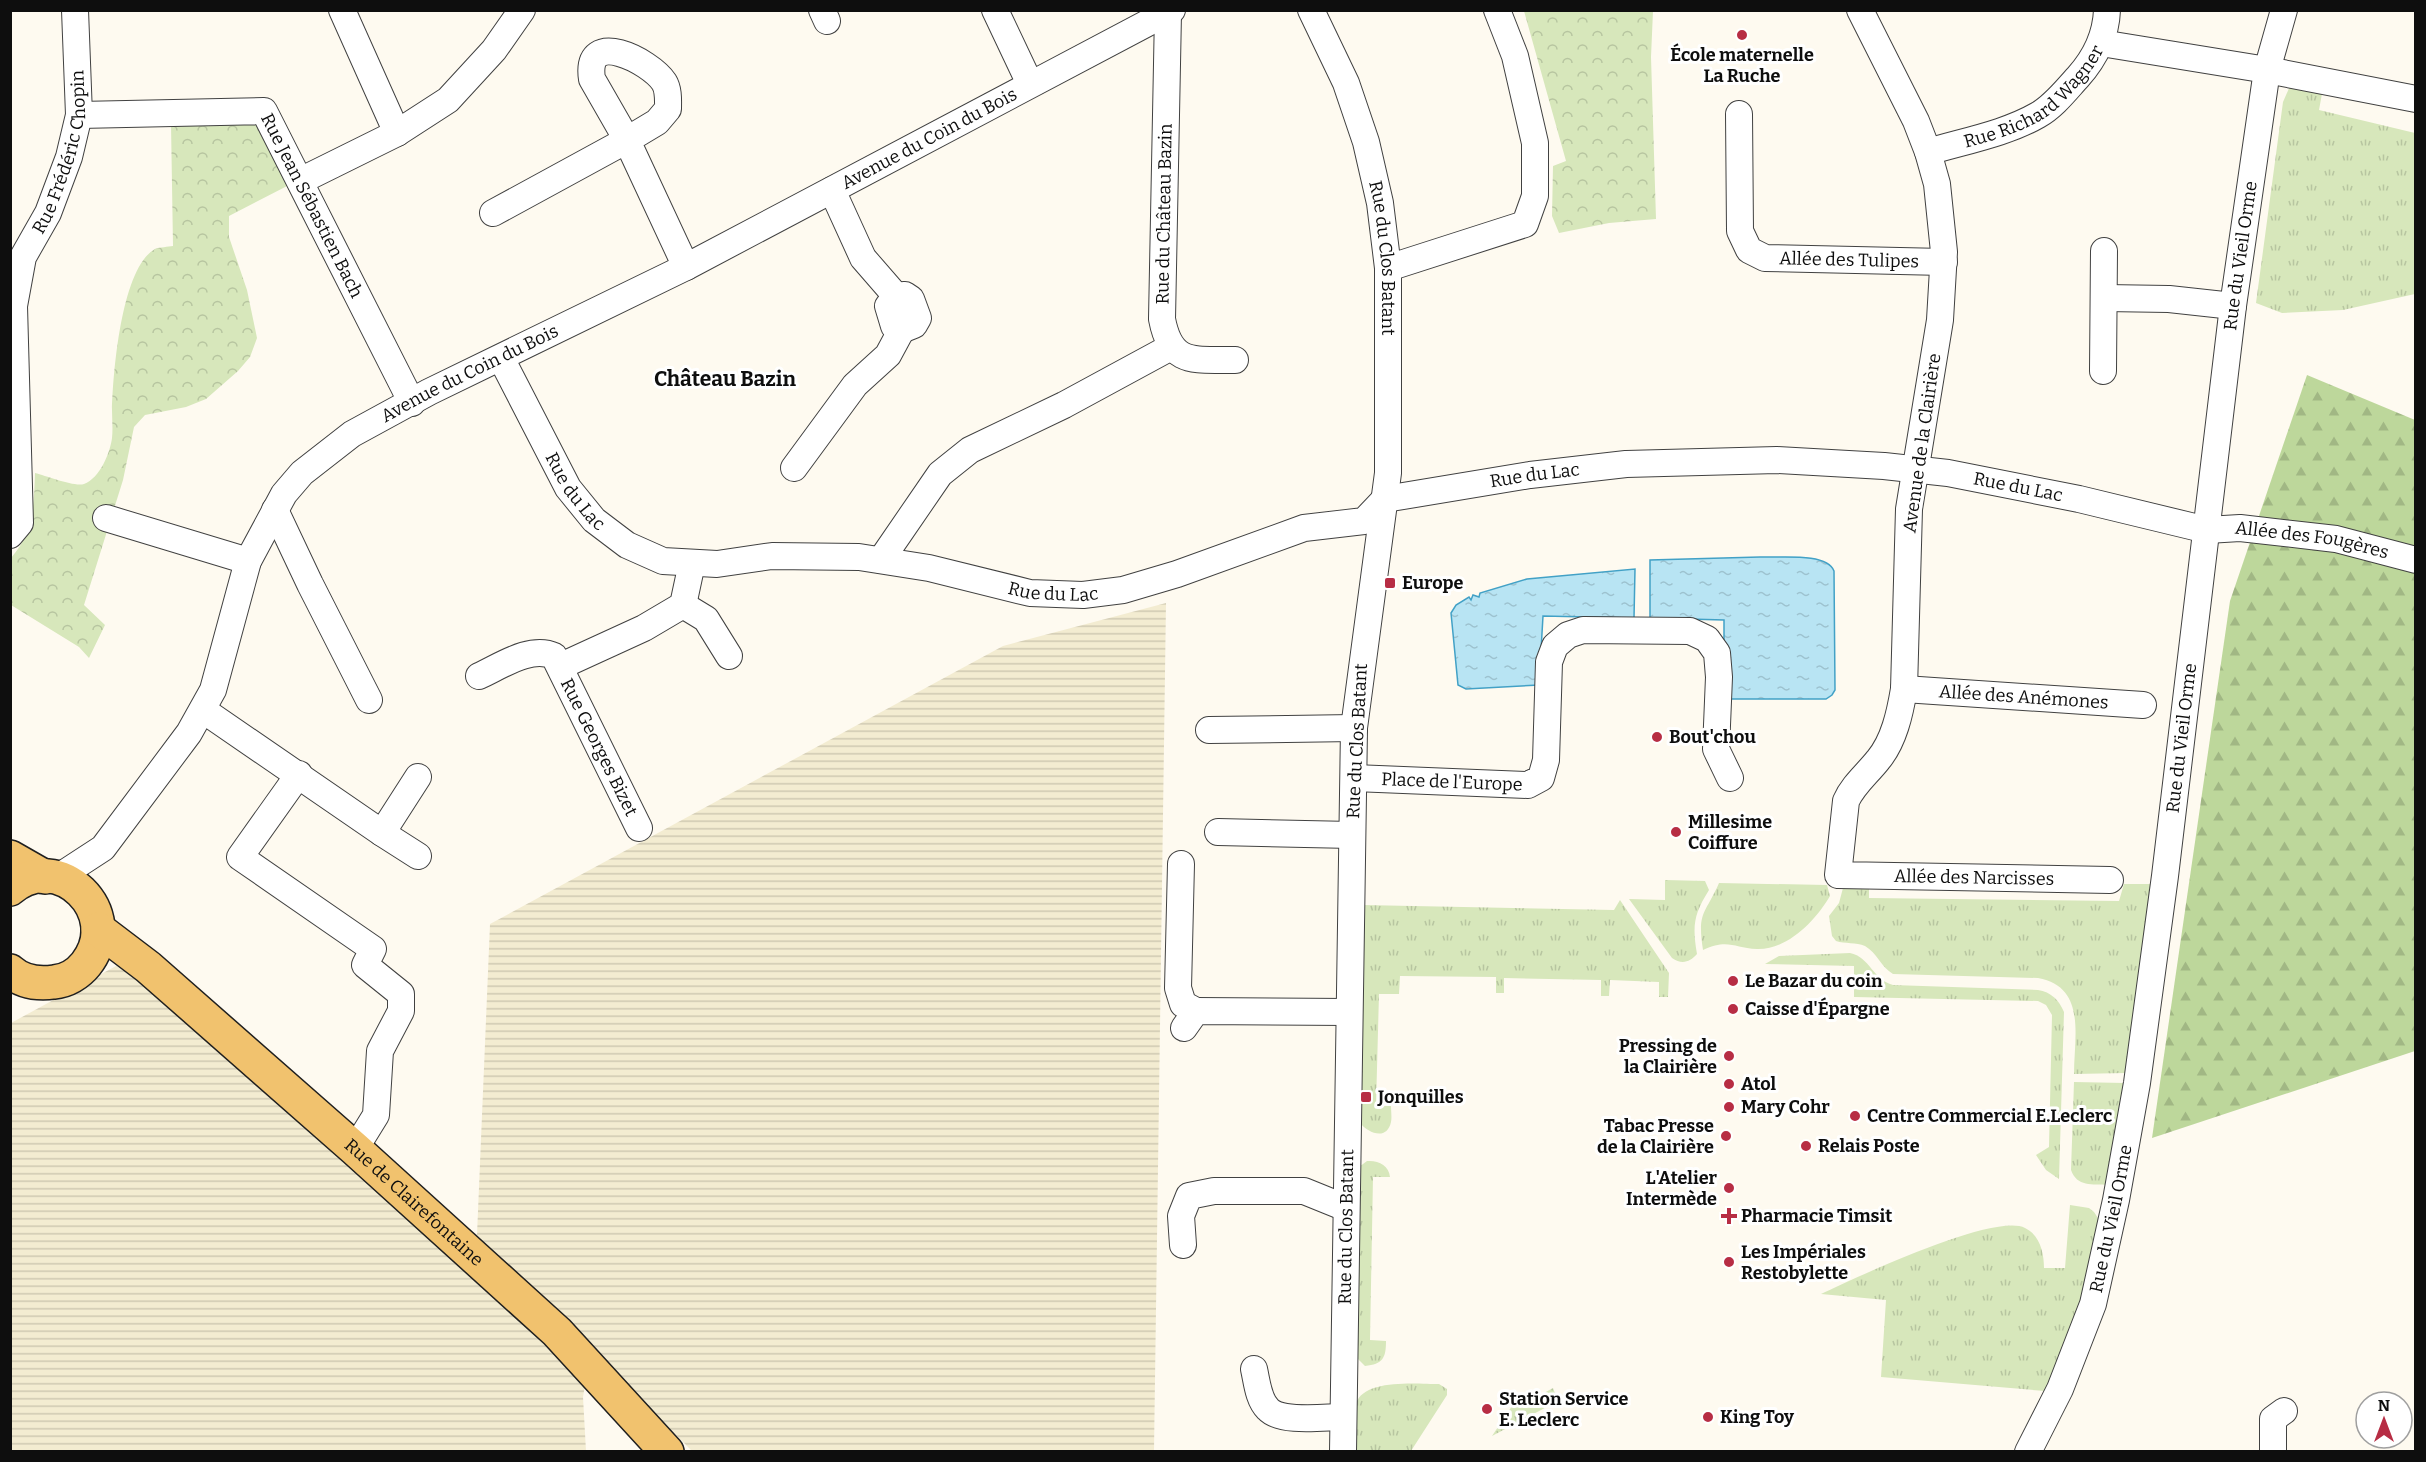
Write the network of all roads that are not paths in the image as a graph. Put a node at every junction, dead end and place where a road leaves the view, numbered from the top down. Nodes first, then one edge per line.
1 (75, 10) edge
2 (342, 10) edge
3 (522, 10) edge
4 (995, 10) edge
5 (1311, 10) edge
6 (1497, 10) edge
7 (1860, 10) edge
8 (2107, 10) edge
9 (2284, 10) edge
10 (1170, 12) edge
11 (2101, 43) junction
12 (2267, 70) junction
13 (1030, 84) junction
14 (2415, 99) edge
15 (1739, 114) dead end
16 (79, 115) junction
17 (397, 133) junction
18 (1928, 152) junction
19 (300, 182) junction
20 (832, 190) junction
21 (493, 213) dead end
22 (2104, 251) dead end
23 (1944, 261) junction
24 (686, 267) junction
25 (1388, 268) junction
26 (2105, 298) junction
27 (2233, 306) junction
28 (1171, 347) junction
29 (501, 358) junction
30 (1235, 360) dead end
31 (2103, 371) dead end
32 (412, 403) junction
33 (794, 468) dead end
34 (1915, 471) junction
35 (1385, 499) junction
36 (275, 510) junction
37 (106, 518) dead end
38 (2207, 530) junction
39 (10, 535) edge
40 (881, 560) junction
41 (2415, 560) edge
42 (248, 561) junction
43 (692, 563) junction
44 (683, 605) junction
45 (729, 656) dead end
46 (561, 666) junction
47 (478, 676) dead end
48 (1904, 689) junction
49 (369, 700) dead end
50 (2143, 705) dead end
51 (203, 710) junction
52 (1354, 728) junction
53 (1209, 730) dead end
54 (299, 774) junction
55 (418, 777) dead end
56 (1354, 778) junction
57 (1730, 778) dead end
58 (639, 828) dead end
59 (1218, 832) dead end
60 (382, 833) junction
61 (1352, 836) junction
62 (103, 848) junction
63 (418, 856) dead end
64 (10, 857) edge
65 (1181, 864) dead end
66 (1838, 875) joint
67 (51, 877) junction
68 (2110, 880) dead end
69 (10, 890) edge
70 (96, 918) junction
71 (83, 967) junction
72 (147, 967) junction
73 (10, 971) edge
74 (1349, 1012) junction
75 (355, 1149) junction
76 (1346, 1172) junction
77 (1304, 1191) junction
78 (1346, 1208) junction
79 (1184, 1245) dead end
80 (1254, 1369) dead end
81 (2284, 1411) dead end
82 (1342, 1417) junction
83 (667, 1452) edge
84 (1343, 1452) edge
85 (2028, 1452) edge
86 (2273, 1452) edge

1 - 16 street, Rue Frédéric Chopin
2 - 17 street
3 - 17 street
4 - 13 street
5 - 25 street, Rue du Clos Batant
6 - 25 street
7 - 18 street, Avenue de la Clairière
8 - 11 street, Rue Richard Wagner
9 - 12 street, Rue du Vieil Orme
10 - 13 street, Avenue du Coin du Bois
10 - 28 street, Rue du Château Bazin
11 - 12 street
11 - 18 street, Rue Richard Wagner
12 - 14 street
12 - 27 street, Rue du Vieil Orme
13 - 20 street, Avenue du Coin du Bois
15 - 23 street, Allée des Tulipes
16 - 19 street, Rue Jean Sébastien Bach
16 - 39 street, Rue Frédéric Chopin
17 - 19 street
18 - 23 street, Avenue de la Clairière
19 - 32 street, Rue Jean Sébastien Bach
20 - 24 street, Avenue du Coin du Bois
20 - 33 street
21 - 24 street
22 - 26 street
23 - 34 street, Avenue de la Clairière
24 - 29 street, Avenue du Coin du Bois
25 - 35 street, Rue du Clos Batant
26 - 27 street
26 - 31 street
27 - 38 street, Rue du Vieil Orme
28 - 30 street
28 - 40 street
29 - 32 street, Avenue du Coin du Bois
29 - 43 street, Rue du Lac
32 - 36 street, Avenue du Coin du Bois
34 - 35 street, Rue du Lac
34 - 38 street, Rue du Lac
34 - 48 street, Avenue de la Clairière
35 - 40 street, Rue du Lac
35 - 52 street, Rue du Clos Batant
36 - 42 street, Avenue du Coin du Bois
36 - 49 street
37 - 42 street
38 - 41 street, Allée des Fougères
38 - 85 street, Rue du Vieil Orme
40 - 43 street, Rue du Lac
42 - 51 street, Avenue du Coin du Bois
43 - 44 street
44 - 45 street
44 - 46 street, Rue Georges Bizet
46 - 47 street, Rue Georges Bizet
46 - 58 street, Rue Georges Bizet
48 - 50 street, Allée des Anémones
48 - 66 street, Avenue de la Clairière
51 - 54 street
51 - 62 street, Avenue du Coin du Bois
52 - 53 street
52 - 56 street, Rue du Clos Batant
54 - 60 street
54 - 75 street
55 - 60 street
56 - 57 street, Place de l'Europe
56 - 61 street, Rue du Clos Batant
59 - 61 street
60 - 63 street
61 - 74 street, Rue du Clos Batant
62 - 67 street, Avenue du Coin du Bois
62 - 70 street, Avenue du Coin du Bois
64 - 67 main road, Rue de Clairefontaine
65 - 74 street
66 - 68 street, Allée des Narcisses
67 - 69 main road
67 - 70 main road, Rue de Clairefontaine
70 - 71 main road
70 - 72 main road, Rue de Clairefontaine
71 - 72 main road
71 - 73 main road
72 - 75 main road, Rue de Clairefontaine
74 - 76 street, Rue du Clos Batant
75 - 83 main road, Rue de Clairefontaine
76 - 77 street
76 - 78 street, Rue du Clos Batant
77 - 78 street
77 - 79 street
78 - 82 street, Rue du Clos Batant
80 - 82 street
81 - 86 street
82 - 84 street, Rue du Clos Batant

